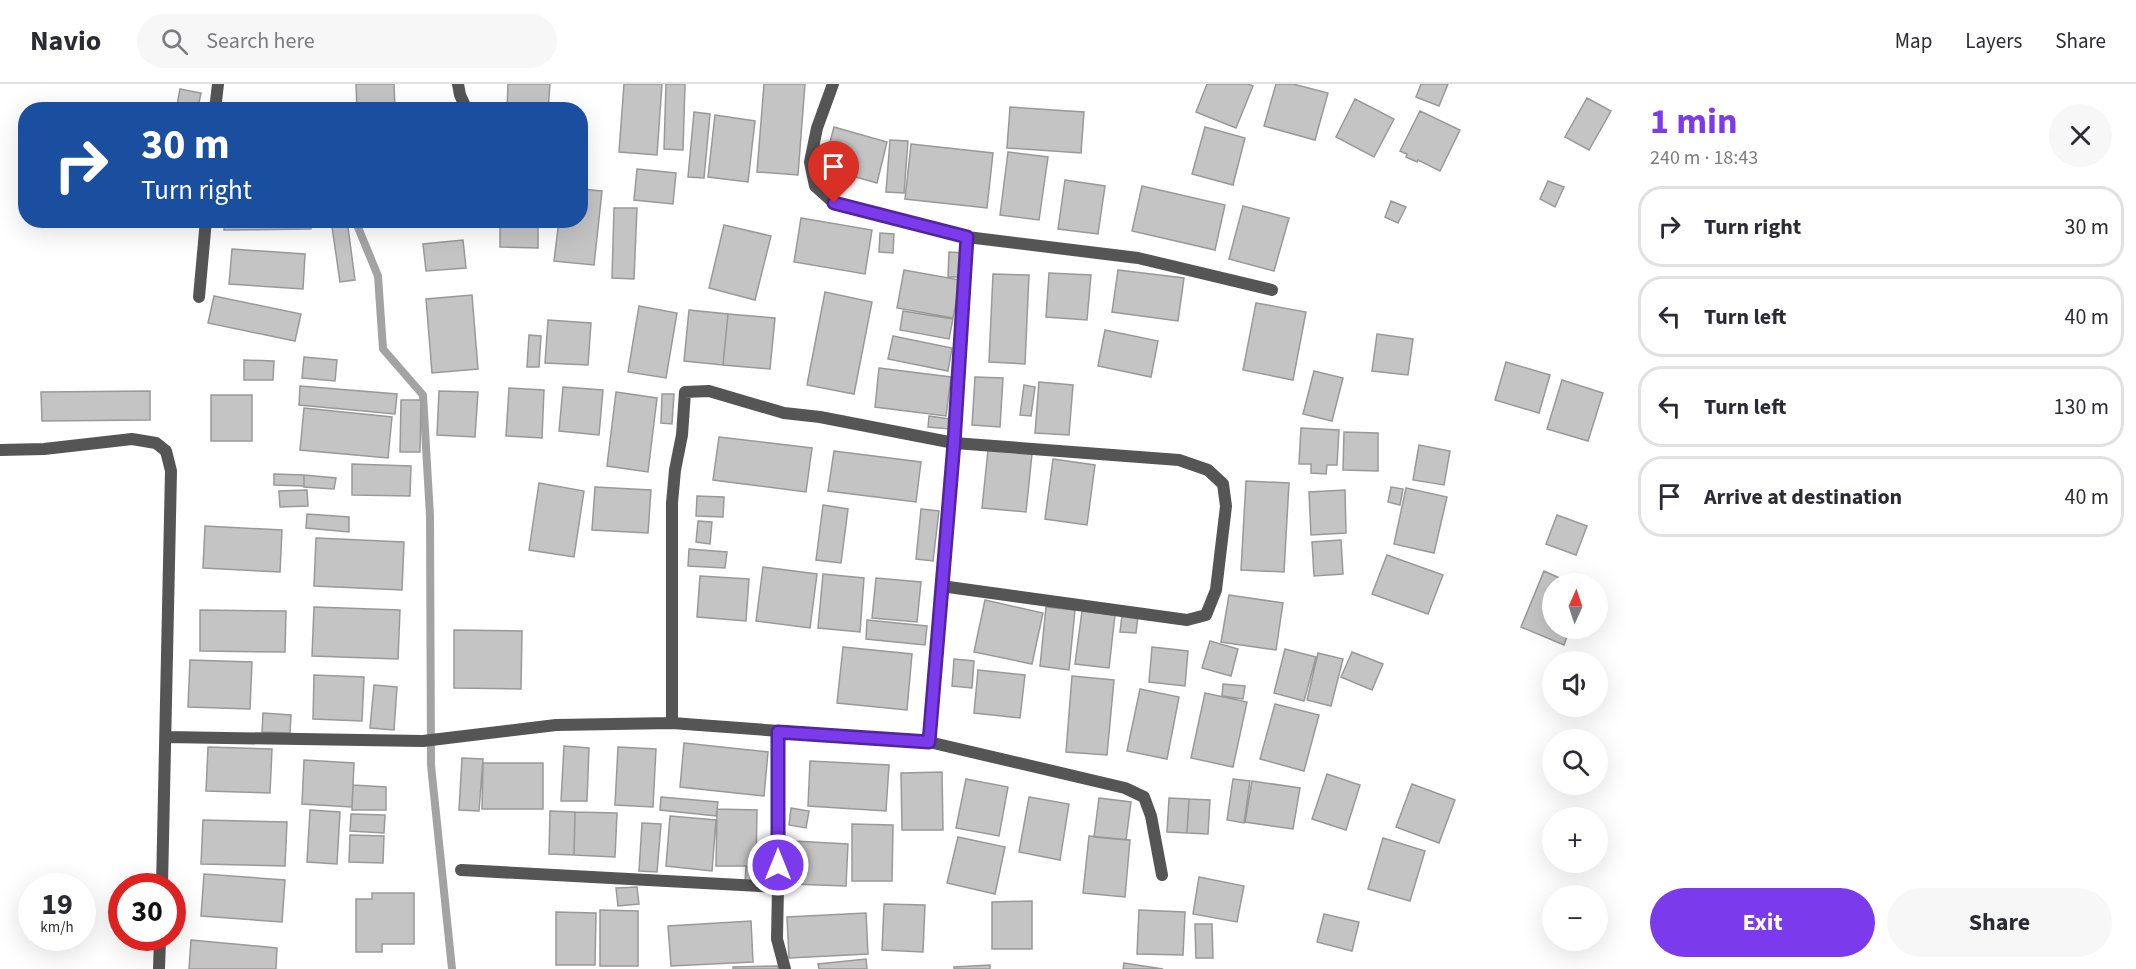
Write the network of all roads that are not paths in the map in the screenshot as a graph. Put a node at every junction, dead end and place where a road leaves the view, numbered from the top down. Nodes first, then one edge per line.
1 (218, 84) edge
2 (458, 84) edge
3 (833, 84) edge
4 (216, 102) edge
5 (463, 102) edge
6 (205, 228) edge
7 (967, 237) junction
8 (1272, 290) dead end
9 (199, 297) dead end
10 (954, 443) junction
11 (0, 450) edge
12 (941, 586) junction
13 (672, 723) junction
14 (778, 732) junction
15 (166, 737) junction
16 (929, 742) junction
17 (461, 870) dead end
18 (162, 873) edge
19 (1162, 875) dead end
20 (778, 887) junction
21 (160, 951) edge
22 (159, 969) edge
23 (785, 969) edge

1 - 4 street
2 - 5 street
3 - 7 street
6 - 9 street
7 - 8 street
7 - 10 street
10 - 12 street
10 - 12 street
10 - 13 street
11 - 15 street
12 - 16 street
13 - 14 street
13 - 15 street
14 - 16 street
14 - 20 street
15 - 18 street
16 - 19 street
17 - 20 street
20 - 23 street
21 - 22 street

